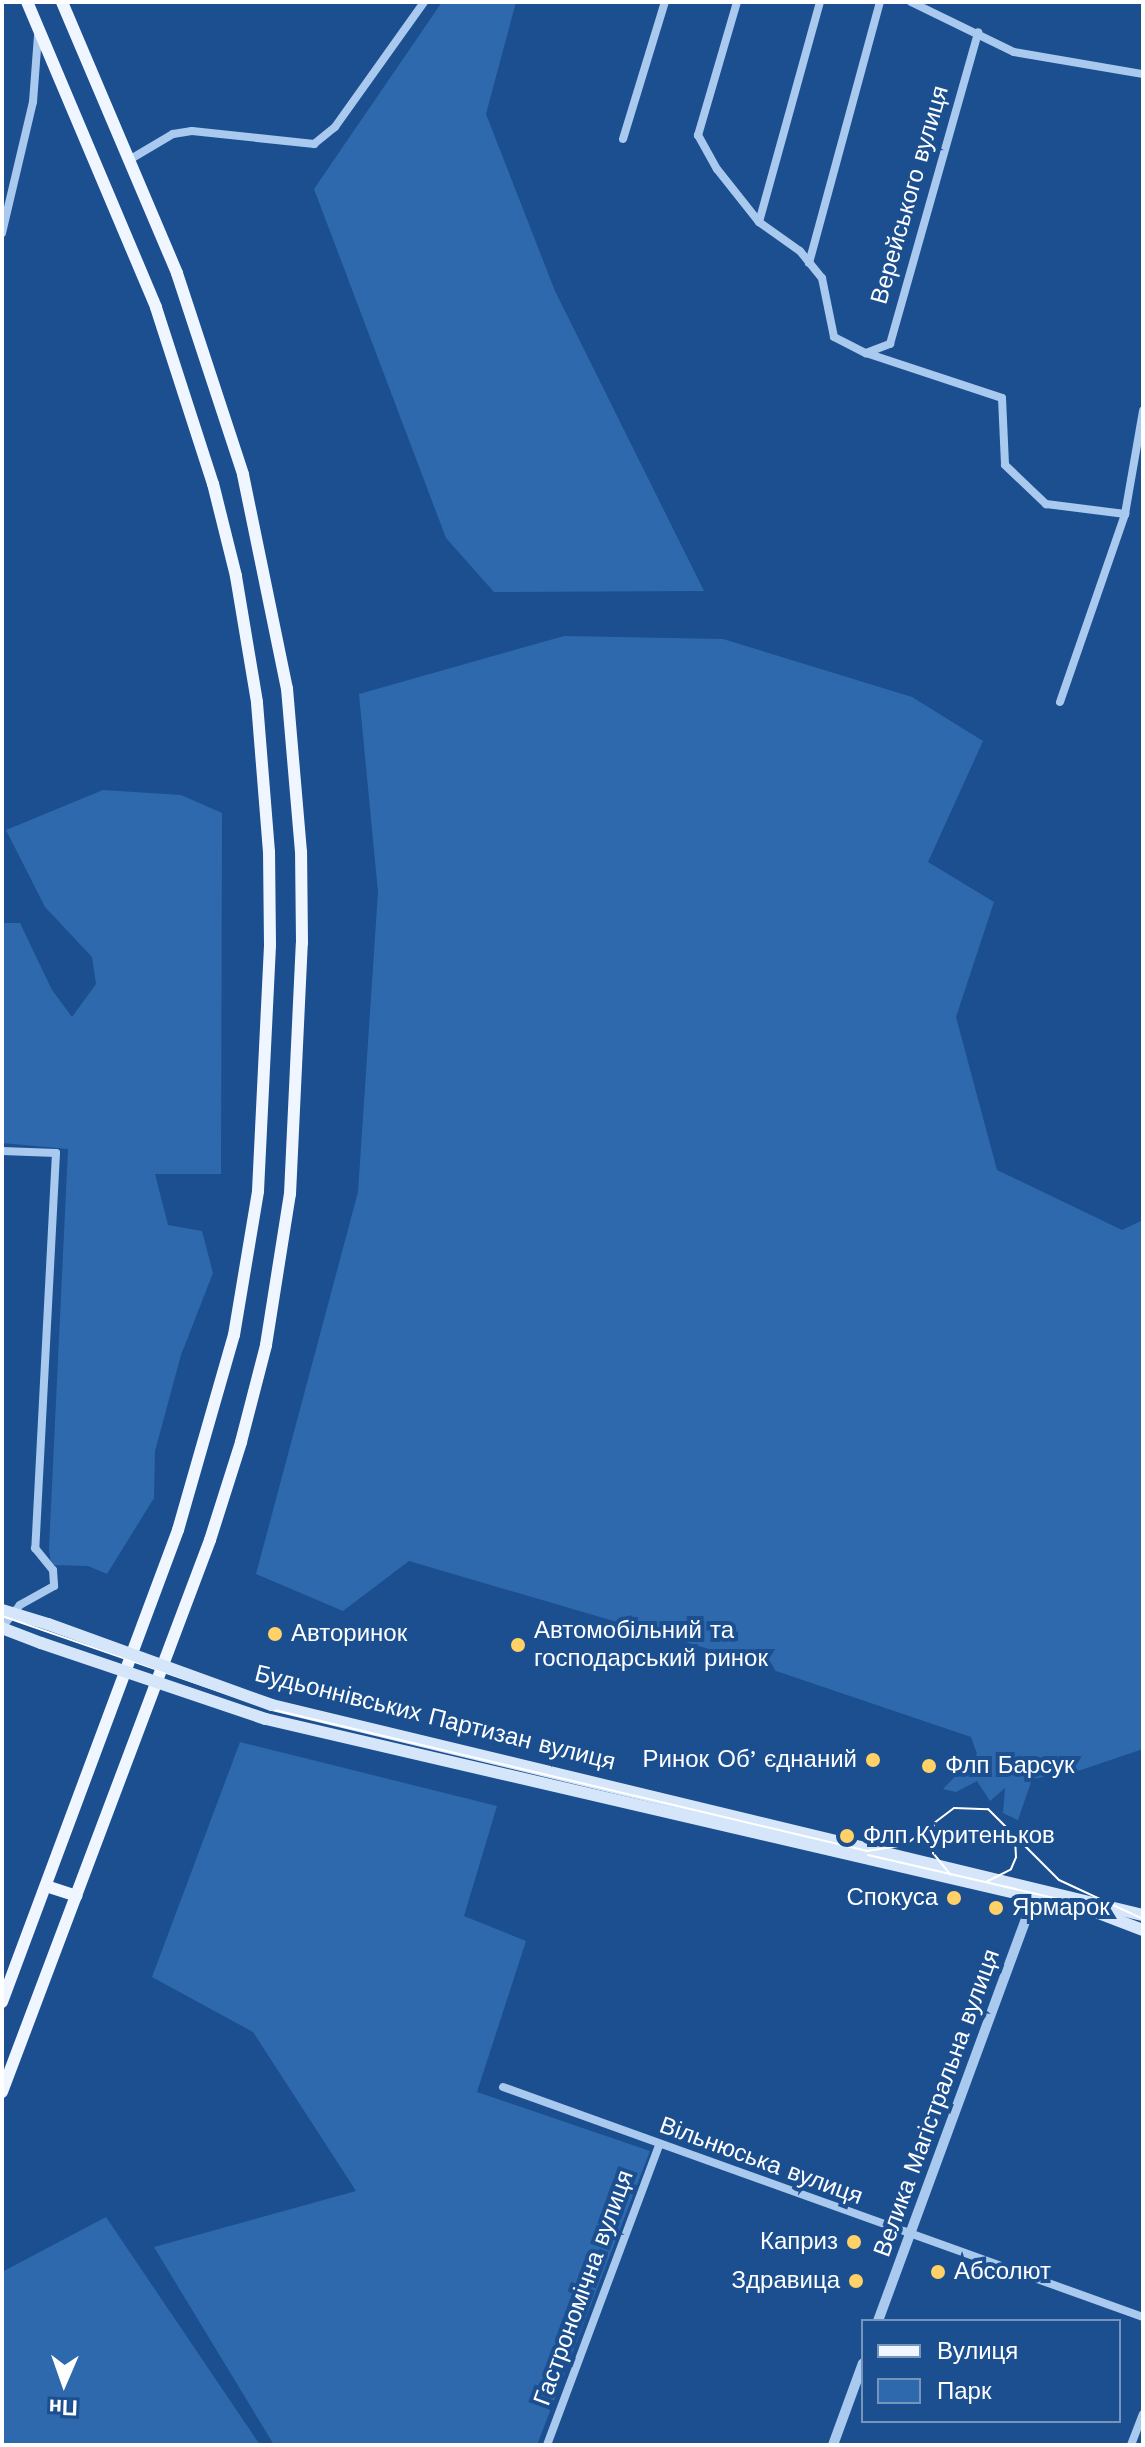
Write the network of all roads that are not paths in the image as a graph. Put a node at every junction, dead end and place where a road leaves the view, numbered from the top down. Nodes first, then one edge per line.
1 (27, 2) edge
2 (62, 2) edge
3 (424, 2) edge
4 (665, 2) edge
5 (737, 2) edge
6 (820, 2) edge
7 (880, 2) edge
8 (911, 2) edge
9 (39, 30) junction
10 (978, 32) junction
11 (1143, 74) edge
12 (623, 139) dead end
13 (129, 160) junction
14 (759, 222) junction
15 (2, 233) edge
16 (809, 263) junction
17 (866, 353) junction
18 (1143, 411) edge
19 (1125, 514) junction
20 (1060, 702) dead end
21 (2, 1151) edge
22 (2, 1610) edge
23 (17, 1615) junction
24 (2, 1628) edge
25 (46, 1886) junction
26 (1035, 1894) junction
27 (76, 1896) junction
28 (1143, 1915) edge
29 (1143, 1930) edge
30 (2, 2002) edge
31 (503, 2087) dead end
32 (2, 2092) edge
33 (659, 2145) junction
34 (909, 2236) junction
35 (1143, 2317) edge
36 (879, 2319) edge
37 (861, 2368) edge
38 (1143, 2414) edge
39 (547, 2445) edge
40 (833, 2445) edge
41 (1131, 2445) edge

1 - 9 main road
2 - 13 main road
3 - 13 street
4 - 12 street
5 - 14 street
6 - 14 street
7 - 16 street
8 - 10 street
9 - 15 street
9 - 25 main road
10 - 11 street
10 - 17 street, Верейського вулиця
13 - 27 main road
14 - 16 street
16 - 17 street
17 - 19 street
18 - 19 street
19 - 20 street
21 - 23 street
22 - 23 main road, Будьоннівських Партизан вулиця
23 - 24 street
23 - 26 main road, Будьоннівських Партизан вулиця, bridge
24 - 26 main road, Будьоннівських Партизан вулиця, bridge
25 - 27 main road
25 - 30 main road
26 - 28 main road, Будьоннівських Партизан вулиця
26 - 29 main road, Будьоннівських Партизан вулиця
26 - 34 street, Велика Магістральна вулиця
27 - 32 main road
31 - 33 street, Вільнюська вулиця
33 - 34 street, Вільнюська вулиця
33 - 39 street, Гастрономічна вулиця
34 - 35 street, Вільнюська вулиця
34 - 36 street, Велика Магістральна вулиця
37 - 40 street
38 - 41 street

